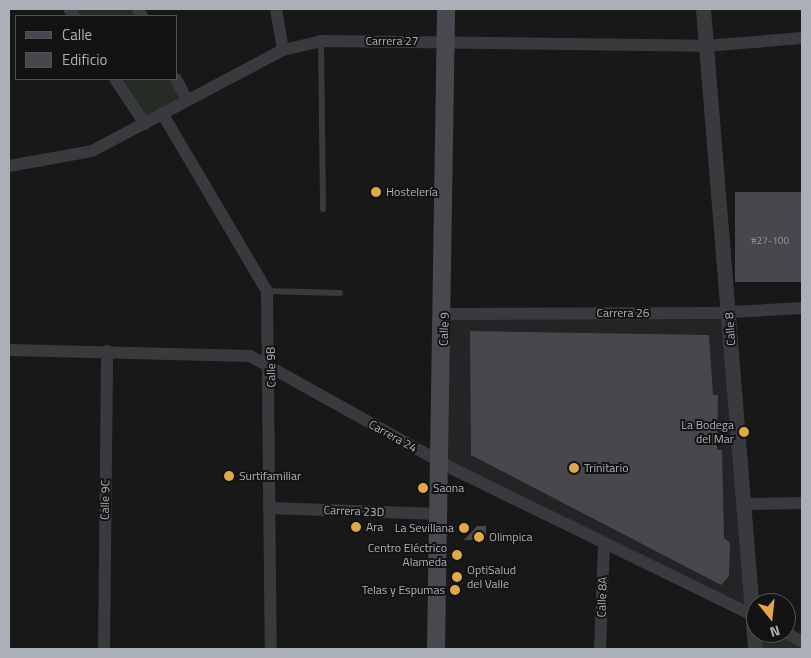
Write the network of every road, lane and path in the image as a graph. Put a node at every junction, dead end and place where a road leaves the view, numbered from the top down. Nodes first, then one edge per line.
1 (276, 9) edge
2 (446, 9) edge
3 (703, 9) edge
4 (802, 38) edge
5 (445, 40) junction
6 (321, 41) junction
7 (705, 46) junction
8 (282, 50) junction
9 (116, 80) edge
10 (177, 80) edge
11 (186, 98) junction
12 (162, 113) junction
13 (145, 124) junction
14 (9, 166) edge
15 (323, 209) dead end
16 (268, 291) junction
17 (340, 293) dead end
18 (802, 308) edge
19 (729, 312) junction
20 (444, 314) junction
21 (9, 350) edge
22 (107, 351) junction
23 (272, 368) junction
24 (438, 461) junction
25 (802, 503) edge
26 (743, 504) junction
27 (269, 508) junction
28 (438, 514) junction
29 (604, 545) junction
30 (752, 593) edge
31 (746, 613) edge
32 (104, 649) edge
33 (271, 649) edge
34 (436, 649) edge
35 (600, 649) edge

1 - 8 street
2 - 5 main road, Calle 9
3 - 7 street, Calle 8
4 - 7 street, Carrera 27
5 - 6 street, Carrera 27
5 - 7 street, Carrera 27
5 - 20 main road, Calle 9
6 - 8 street, Carrera 27
6 - 15 lane
7 - 19 street, Calle 8
8 - 11 street, Carrera 27
9 - 13 street
10 - 11 street
11 - 12 street, Carrera 27
12 - 13 street, Carrera 27
12 - 16 street, Calle 9B
13 - 14 street, Carrera 27
16 - 17 lane
16 - 23 street, Calle 9B
18 - 19 street, Carrera 26
19 - 20 street, Carrera 26
19 - 26 street, Calle 8
20 - 24 main road, Calle 9
21 - 22 street, Carrera 24
22 - 23 street, Carrera 24
22 - 32 street, Calle 9C
23 - 24 street, Carrera 24
23 - 27 street, Calle 9B
24 - 28 main road, Calle 9
24 - 29 street, Carrera 24
25 - 26 street
26 - 30 street, Calle 8
27 - 28 street, Carrera 23D
27 - 33 street, Calle 9B
28 - 34 main road, Calle 9
29 - 31 street, Carrera 24
29 - 35 street, Calle 8A

